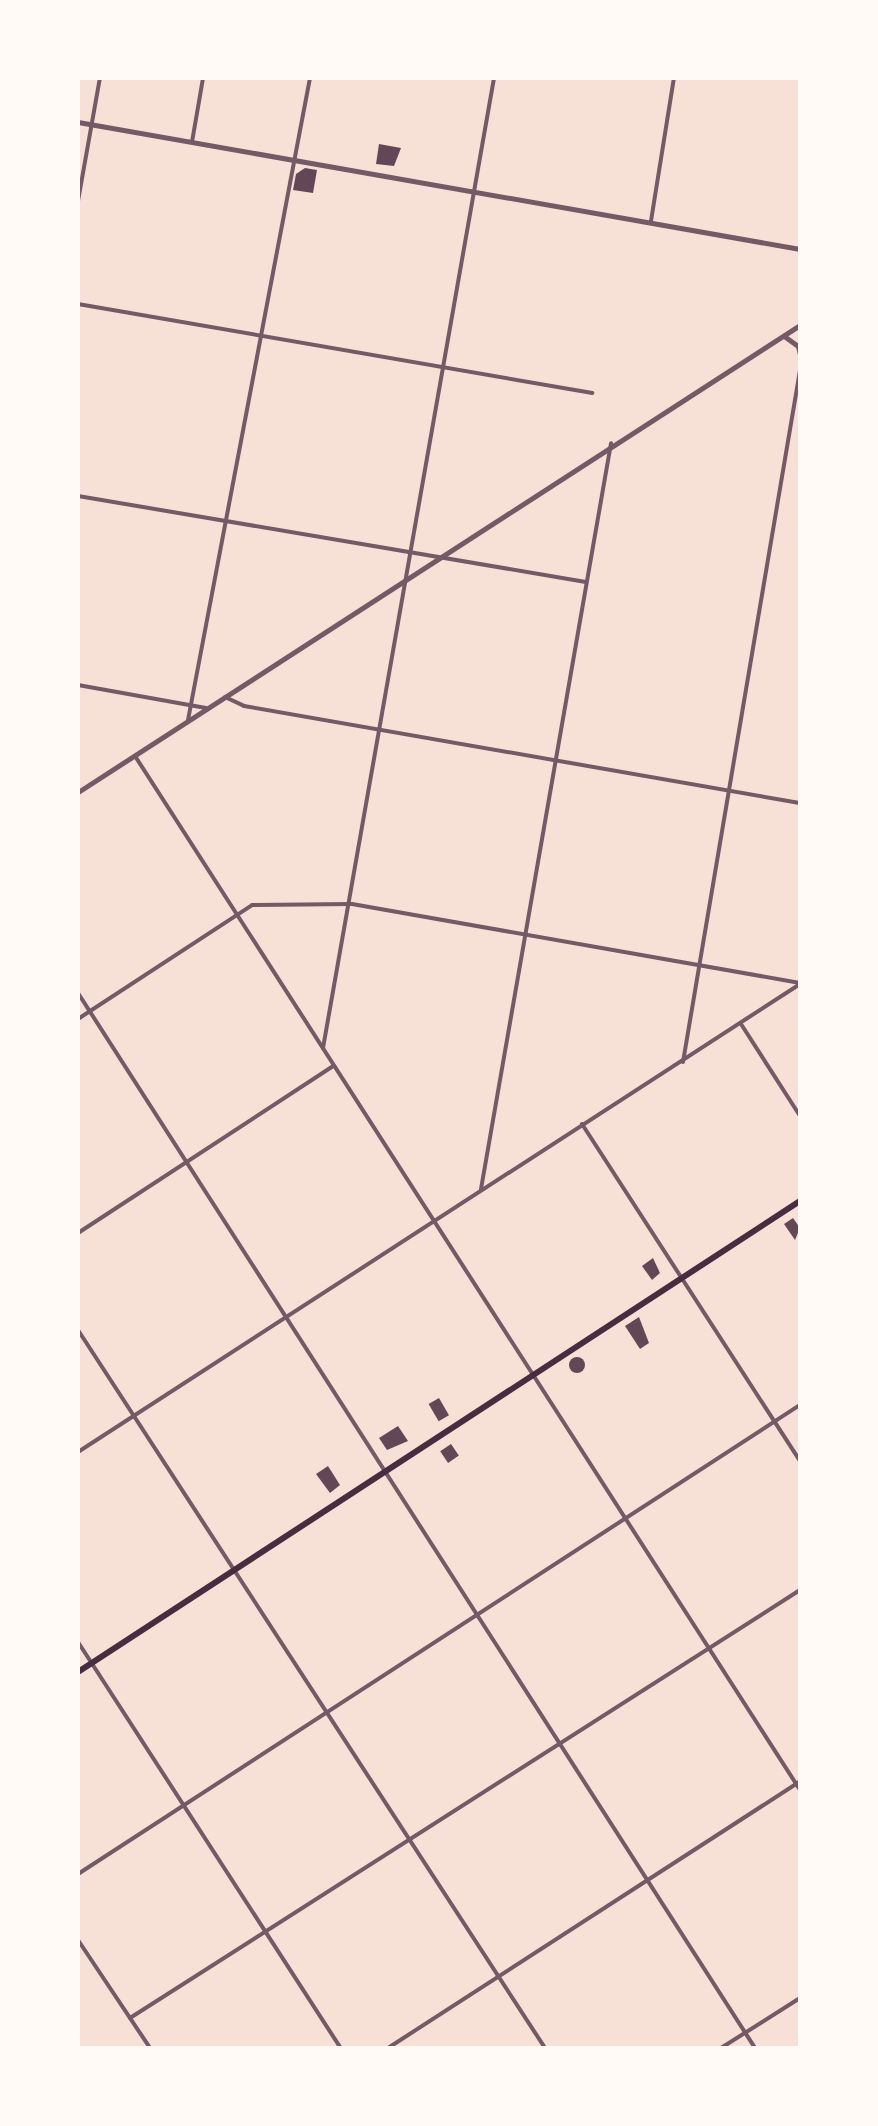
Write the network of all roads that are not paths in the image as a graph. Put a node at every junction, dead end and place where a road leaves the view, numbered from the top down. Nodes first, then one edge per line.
1 (100, 78) edge
2 (203, 78) edge
3 (310, 78) edge
4 (494, 78) edge
5 (674, 78) edge
6 (78, 122) edge
7 (92, 124) junction
8 (192, 142) junction
9 (295, 161) junction
10 (476, 192) junction
11 (78, 201) edge
12 (651, 221) junction
13 (800, 249) edge
14 (78, 304) edge
15 (800, 325) edge
16 (783, 335) junction
17 (261, 337) junction
18 (800, 355) edge
19 (442, 368) junction
20 (800, 370) edge
21 (592, 393) dead end
22 (611, 443) junction
23 (78, 496) edge
24 (227, 521) junction
25 (410, 554) junction
26 (437, 559) junction
27 (405, 579) junction
28 (586, 582) junction
29 (78, 685) edge
30 (225, 697) junction
31 (190, 705) junction
32 (206, 708) junction
33 (188, 721) junction
34 (379, 731) junction
35 (135, 755) junction
36 (556, 761) junction
37 (732, 791) junction
38 (78, 792) edge
39 (800, 803) edge
40 (352, 904) junction
41 (235, 913) junction
42 (525, 935) junction
43 (701, 965) junction
44 (800, 984) edge
45 (78, 993) edge
46 (90, 1011) junction
47 (78, 1019) edge
48 (741, 1023) junction
49 (323, 1048) junction
50 (683, 1062) junction
51 (333, 1066) junction
52 (800, 1116) edge
53 (582, 1124) junction
54 (184, 1163) junction
55 (481, 1189) junction
56 (800, 1201) edge
57 (433, 1221) junction
58 (78, 1233) edge
59 (681, 1278) junction
60 (284, 1317) junction
61 (78, 1330) edge
62 (531, 1377) junction
63 (800, 1405) edge
64 (134, 1416) junction
65 (775, 1421) junction
66 (78, 1452) edge
67 (800, 1461) edge
68 (385, 1473) junction
69 (625, 1518) junction
70 (234, 1570) junction
71 (800, 1590) edge
72 (478, 1615) junction
73 (78, 1642) edge
74 (709, 1648) junction
75 (92, 1664) junction
76 (78, 1672) edge
77 (330, 1713) junction
78 (561, 1746) junction
79 (798, 1782) edge
80 (800, 1790) edge
81 (184, 1804) junction
82 (412, 1841) junction
83 (78, 1874) edge
84 (647, 1880) junction
85 (268, 1934) junction
86 (78, 1940) edge
87 (500, 1977) junction
88 (800, 1998) edge
89 (130, 2018) junction
90 (745, 2033) junction
91 (150, 2048) edge
92 (341, 2048) edge
93 (388, 2048) edge
94 (545, 2048) edge
95 (721, 2048) edge
96 (755, 2048) edge

1 - 7 street
2 - 8 street
3 - 9 street
4 - 10 street
5 - 12 street
6 - 7 street
7 - 8 street
7 - 11 street
8 - 9 street
9 - 10 street
9 - 17 street
10 - 12 street
10 - 19 street
12 - 13 street
14 - 17 street
15 - 16 street
16 - 18 street
16 - 22 street
17 - 19 street
17 - 24 street
19 - 21 street
19 - 25 street
20 - 37 street
22 - 26 street
22 - 28 street
23 - 24 street
24 - 25 street
24 - 31 street
25 - 26 street
25 - 27 street
26 - 27 street
26 - 28 street
27 - 30 street
27 - 34 street
28 - 36 street
29 - 31 street
30 - 32 street
30 - 34 street
31 - 32 street
31 - 33 street
32 - 33 street
33 - 35 street
34 - 36 street
34 - 40 street
35 - 38 street
35 - 41 street
36 - 37 street
36 - 42 street
37 - 39 street
37 - 43 street
40 - 41 street
40 - 42 street
40 - 49 street
41 - 46 street
41 - 49 street
42 - 43 street
42 - 55 street
43 - 44 street
43 - 50 street
44 - 48 street
45 - 46 street
46 - 47 street
46 - 54 street
48 - 50 street
48 - 52 street
49 - 51 street
50 - 53 street
51 - 54 street
51 - 57 street
53 - 55 street
53 - 59 street
54 - 58 street
54 - 60 street
55 - 57 street
56 - 59 main road
57 - 60 street
57 - 62 street
59 - 62 main road
59 - 65 street
60 - 64 street
60 - 68 street
61 - 64 street
62 - 68 main road
62 - 69 street
63 - 65 street
64 - 66 street
64 - 70 street
65 - 67 street
65 - 69 street
68 - 70 main road
68 - 72 street
69 - 72 street
69 - 74 street
70 - 75 main road
70 - 77 street
71 - 74 street
72 - 77 street
72 - 78 street
73 - 75 street
74 - 78 street
74 - 79 street
75 - 76 main road
75 - 81 street
77 - 81 street
77 - 82 street
78 - 82 street
78 - 84 street
79 - 80 street
79 - 84 street
81 - 83 street
81 - 85 street
82 - 85 street
82 - 87 street
84 - 87 street
84 - 90 street
85 - 89 street
85 - 92 street
86 - 89 street
87 - 93 street
87 - 94 street
88 - 90 street
89 - 91 street
90 - 95 street
90 - 96 street

